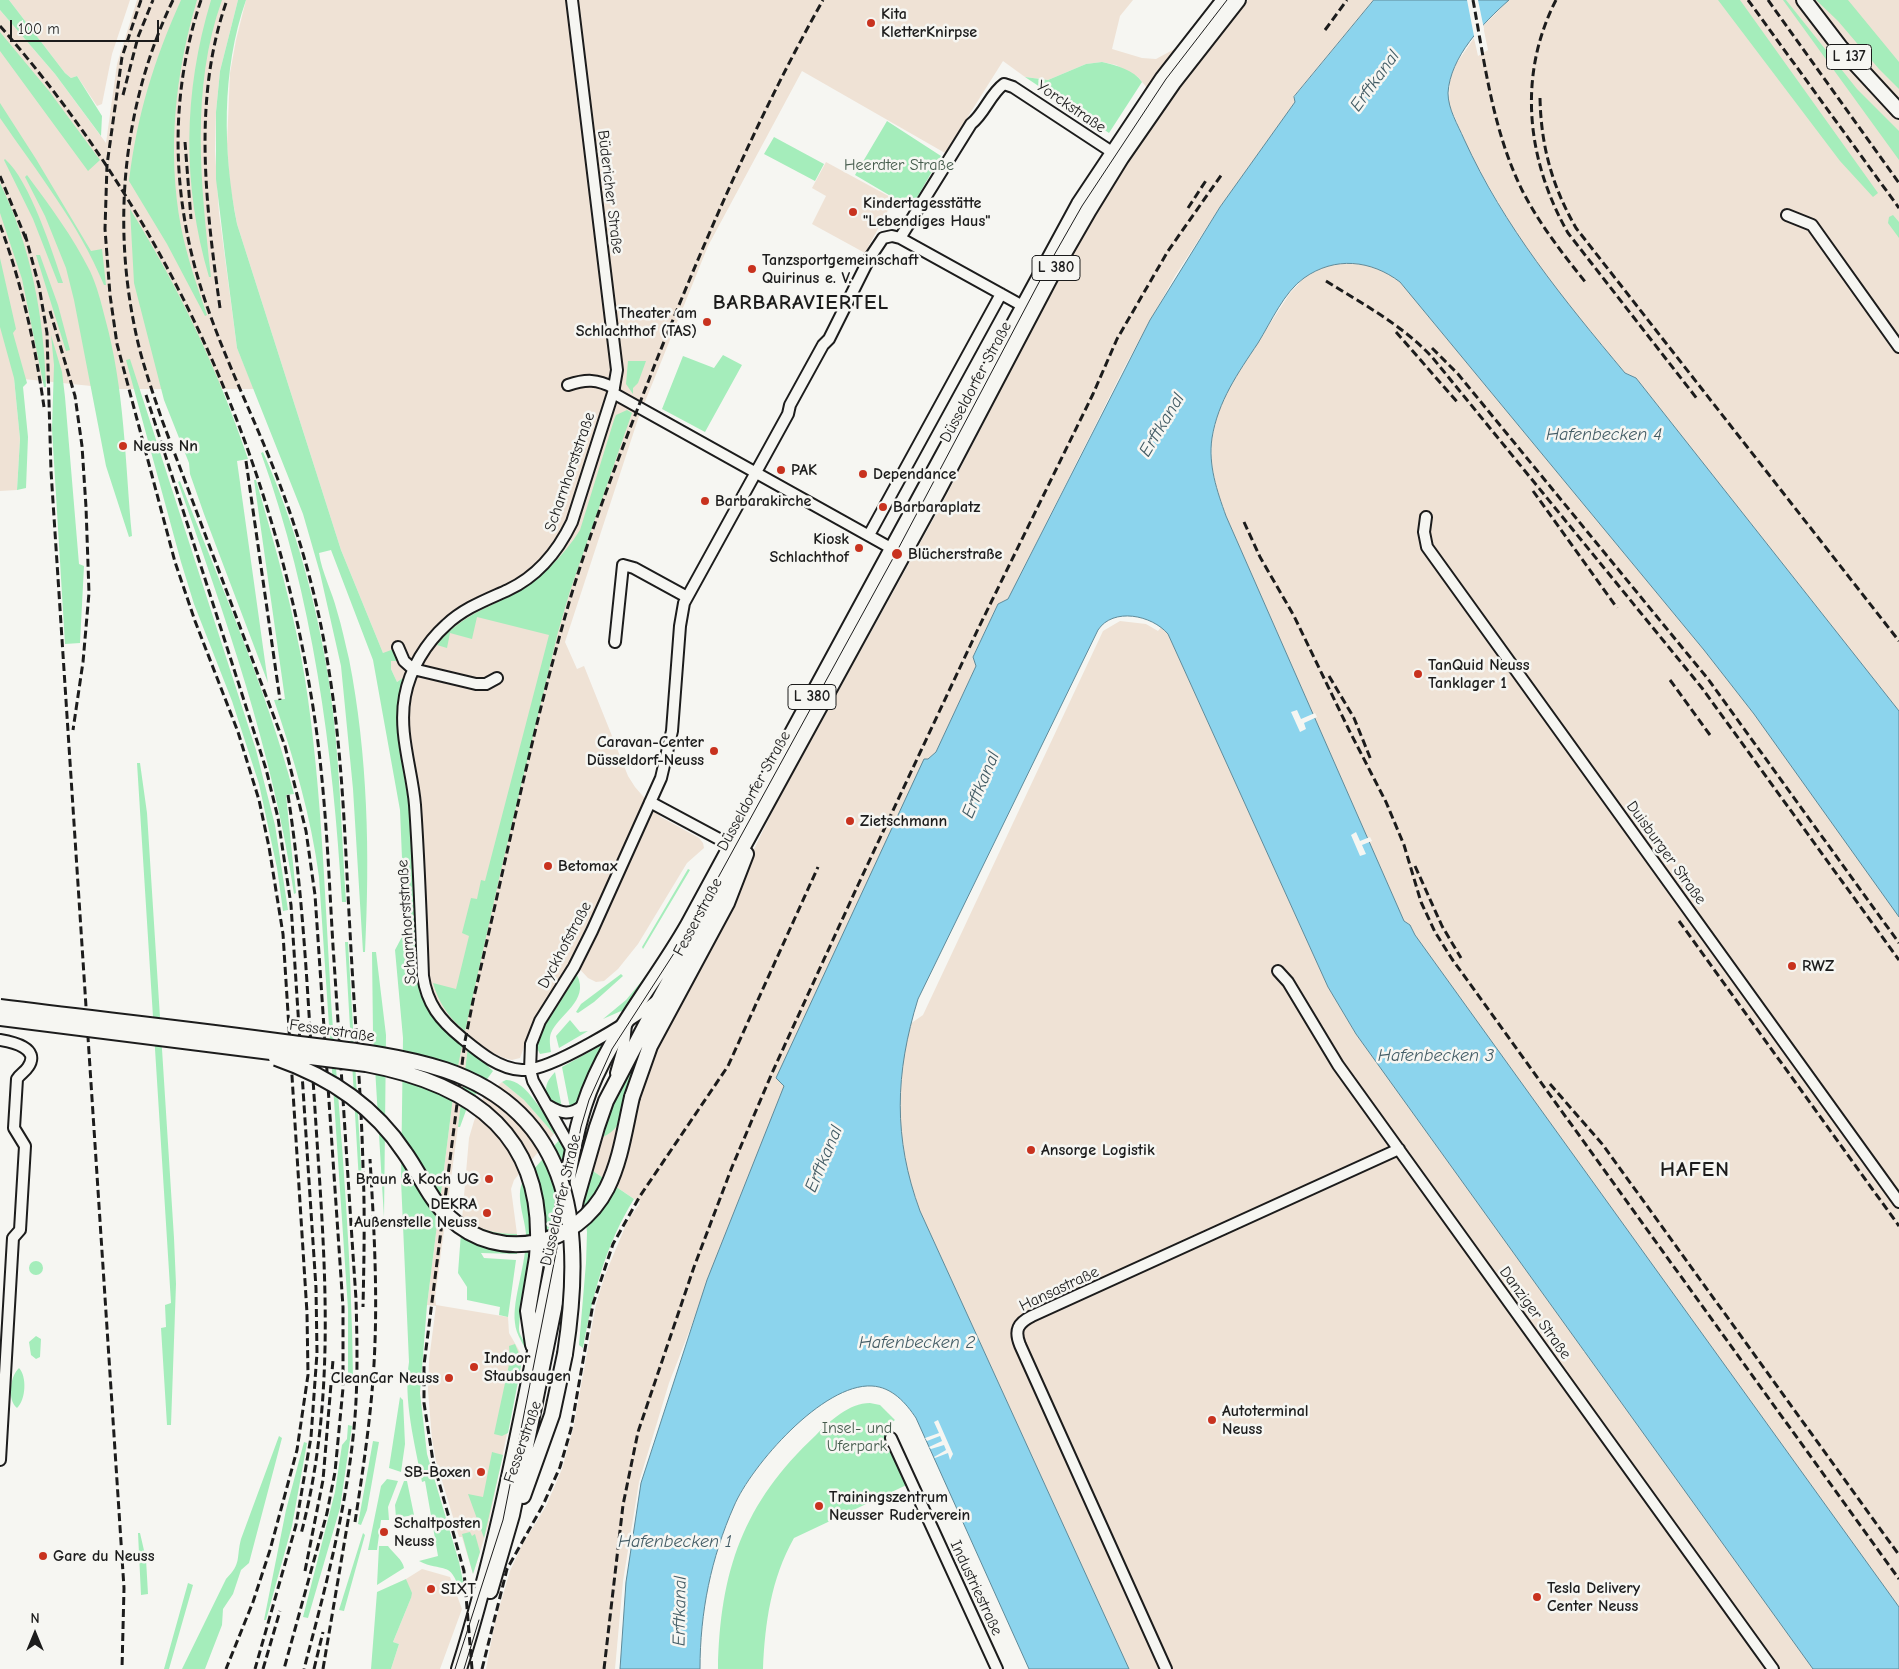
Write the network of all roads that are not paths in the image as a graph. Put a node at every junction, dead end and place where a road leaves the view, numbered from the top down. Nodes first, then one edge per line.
1 (572, 0) edge
2 (1224, 0) edge
3 (1238, 0) edge
4 (1804, 0) edge
5 (1899, 111) edge
6 (1117, 155) junction
7 (1787, 215) dead end
8 (900, 238) junction
9 (1001, 294) junction
10 (1028, 309) junction
11 (1899, 347) edge
12 (568, 385) dead end
13 (614, 390) junction
14 (756, 472) junction
15 (1426, 517) dead end
16 (869, 535) junction
17 (899, 552) junction
18 (687, 596) junction
19 (615, 642) dead end
20 (398, 647) dead end
21 (413, 669) junction
22 (497, 678) dead end
23 (650, 802) junction
24 (751, 833) junction
25 (732, 846) junction
26 (1278, 971) dead end
27 (660, 998) junction
28 (0, 1007) edge
29 (0, 1018) edge
30 (626, 1023) junction
31 (0, 1040) edge
32 (244, 1048) junction
33 (530, 1066) junction
34 (606, 1101) junction
35 (545, 1104) junction
36 (584, 1105) junction
37 (1399, 1150) junction
38 (573, 1152) junction
39 (1899, 1202) edge
40 (530, 1373) junction
41 (891, 1438) dead end
42 (0, 1460) edge
43 (504, 1545) junction
44 (490, 1556) junction
45 (449, 1669) edge
46 (459, 1669) edge
47 (468, 1669) edge
48 (997, 1669) edge
49 (1166, 1669) edge
50 (1773, 1669) edge

1 - 13 street, Büdericher Straße
2 - 6 main road, Düsseldorfer Straße / L 380
3 - 6 main road, Düsseldorfer Straße / L 380
4 - 5 main road, L 137
6 - 8 street, Yorckstraße
6 - 10 main road, Düsseldorfer Straße / L 380
7 - 11 street
8 - 9 street
8 - 14 street
9 - 10 street
9 - 16 street, Düsseldorfer Straße
10 - 17 main road, Düsseldorfer Straße / L 380
12 - 13 street
13 - 14 street
13 - 21 street, Scharnhorststraße
14 - 16 street
14 - 18 street, Dyckhofstraße
15 - 39 street, Duisburger Straße
16 - 17 street
17 - 24 main road, Düsseldorfer Straße / L 380
17 - 25 main road, Düsseldorfer Straße / L 380
18 - 19 street
18 - 23 street, Dyckhofstraße
20 - 21 street
21 - 22 street
21 - 33 street, Scharnhorststraße
23 - 25 street
23 - 33 street, Dyckhofstraße
24 - 27 main road, Düsseldorfer Straße / L 380
24 - 32 main road, Fesserstraße, bridge
25 - 30 main road, Düsseldorfer Straße / L 380
26 - 37 street, Danziger Straße
27 - 30 street, Scharnhorststraße
27 - 34 main road, Düsseldorfer Straße / L 380
28 - 43 main road, Fesserstraße, bridge
29 - 32 main road, Fesserstraße, bridge
30 - 33 street, Scharnhorststraße
30 - 34 street
30 - 36 main road, Düsseldorfer Straße / L 380
31 - 42 street
32 - 40 main road, Fesserstraße, bridge
33 - 35 street
34 - 43 main road, Düsseldorfer Straße / L 380
35 - 36 street
35 - 38 street
36 - 38 main road, Düsseldorfer Straße / L 380
37 - 49 street, Hansastraße
37 - 50 street, Danziger Straße
38 - 40 main road, Düsseldorfer Straße / L 380
40 - 44 main road, Düsseldorfer Straße / L 380
41 - 48 street, Industriestraße
43 - 47 main road, Düsseldorfer Straße / L 380
44 - 45 main road, Düsseldorfer Straße / L 380
44 - 46 main road, Düsseldorfer Straße

